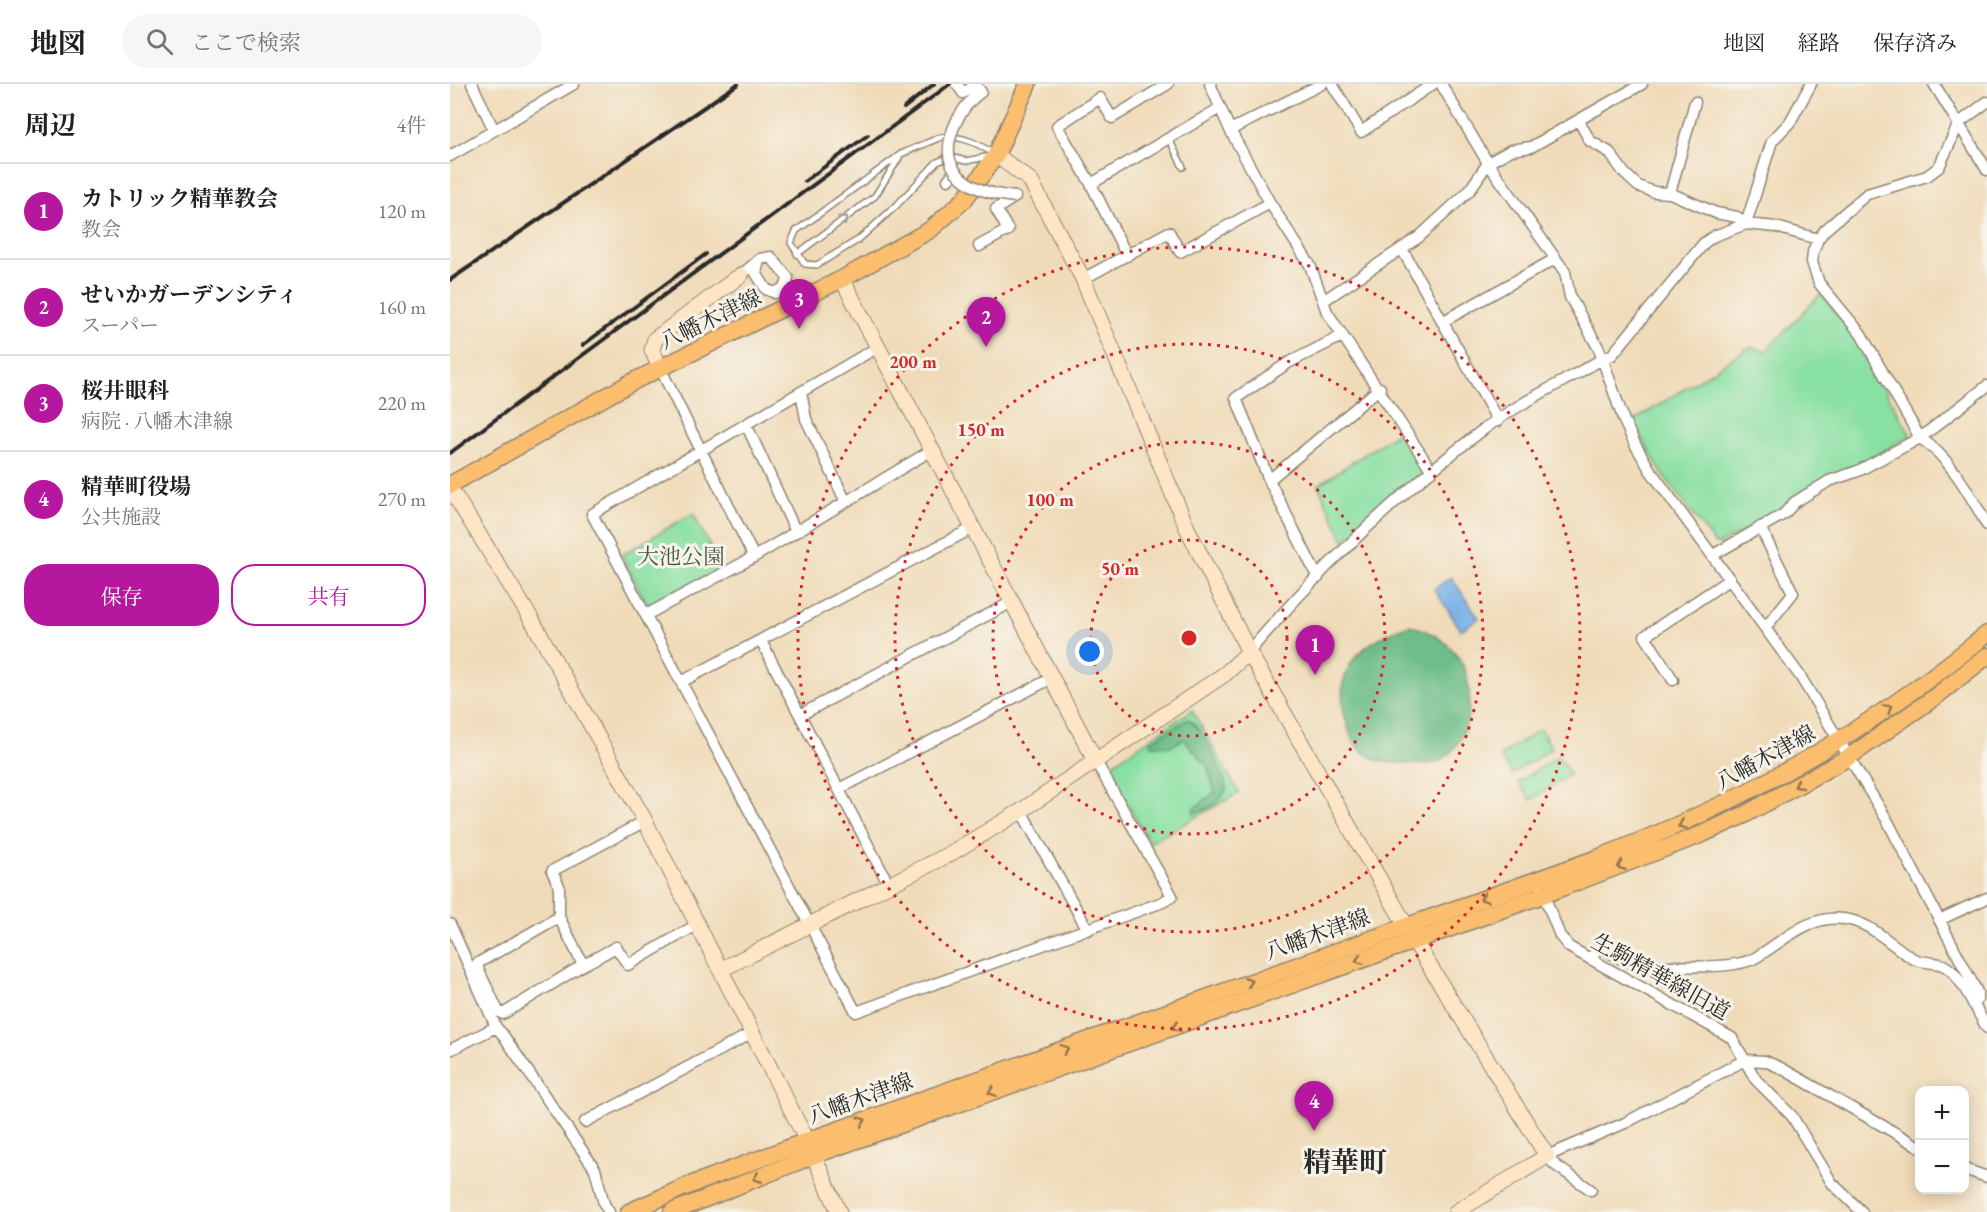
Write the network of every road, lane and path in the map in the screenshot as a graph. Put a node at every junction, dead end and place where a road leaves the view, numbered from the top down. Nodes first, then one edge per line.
1 (472, 84) edge
2 (574, 84) edge
3 (1028, 84) edge
4 (1168, 84) edge
5 (1210, 84) edge
6 (1322, 84) edge
7 (1332, 84) edge
8 (1433, 84) edge
9 (1441, 84) edge
10 (1642, 84) edge
11 (1811, 84) edge
12 (1934, 84) edge
13 (1622, 89) edge
14 (959, 92) edge
15 (1695, 102) dead end
16 (1987, 102) edge
17 (1220, 108) junction
18 (1579, 121) junction
19 (1959, 123) junction
20 (495, 130) junction
21 (1230, 130) junction
22 (1168, 137) junction
23 (901, 154) junction
24 (996, 155) junction
25 (450, 156) edge
26 (1488, 163) junction
27 (1183, 167) dead end
28 (1987, 170) edge
29 (1091, 184) junction
30 (1670, 193) junction
31 (1270, 203) junction
32 (1746, 224) junction
33 (1818, 239) junction
34 (979, 246) dead end
35 (1402, 249) junction
36 (797, 254) junction
37 (1127, 256) junction
38 (1555, 259) junction
39 (759, 261) junction
40 (741, 275) junction
41 (757, 278) junction
42 (842, 279) junction
43 (1083, 279) junction
44 (1323, 301) junction
45 (1442, 322) junction
46 (1342, 336) junction
47 (879, 346) junction
48 (1602, 358) junction
49 (660, 368) junction
50 (1987, 386) edge
51 (1380, 388) junction
52 (801, 392) junction
53 (1498, 421) junction
54 (746, 424) junction
55 (1920, 438) junction
56 (932, 450) junction
57 (701, 451) junction
58 (1432, 471) junction
59 (1269, 480) junction
60 (450, 486) edge
61 (846, 502) junction
62 (1987, 525) edge
63 (974, 528) junction
64 (1760, 528) junction
65 (796, 532) junction
66 (1713, 555) junction
67 (754, 557) junction
68 (1318, 578) junction
69 (1730, 579) junction
70 (1012, 602) junction
71 (646, 615) junction
72 (1766, 627) junction
73 (1987, 634) edge
74 (761, 640) junction
75 (1249, 652) junction
76 (1987, 656) edge
77 (1052, 678) junction
78 (1673, 680) dead end
79 (681, 682) junction
80 (800, 715) junction
81 (1840, 742) junction
82 (1849, 757) junction
83 (1095, 760) junction
84 (839, 789) junction
85 (1021, 811) junction
86 (645, 821) junction
87 (1538, 878) junction
88 (889, 885) junction
89 (1544, 896) junction
90 (1987, 898) edge
91 (559, 916) junction
92 (1939, 920) junction
93 (450, 924) edge
94 (698, 924) junction
95 (809, 926) junction
96 (1088, 930) junction
97 (1410, 933) junction
98 (1590, 959) junction
99 (583, 965) junction
100 (474, 970) junction
101 (720, 970) junction
102 (1973, 1004) junction
103 (496, 1027) junction
104 (1987, 1028) edge
105 (752, 1033) junction
106 (450, 1050) edge
107 (1744, 1060) junction
108 (585, 1122) dead end
109 (1915, 1144) edge
110 (809, 1149) junction
111 (1547, 1156) junction
112 (1969, 1170) edge
113 (1987, 1177) edge
114 (1591, 1190) dead end
115 (609, 1212) edge
116 (629, 1212) edge
117 (672, 1212) edge
118 (839, 1212) edge
119 (1456, 1212) edge
120 (1862, 1212) edge

1 - 20 street
2 - 20 street
3 - 24 main road, 八幡木津線
4 - 29 street
5 - 17 street
6 - 21 street
7 - 8 street
9 - 26 street
10 - 13 street
11 - 32 street
12 - 19 street
13 - 18 street
14 - 34 street, bridge
15 - 30 street
16 - 19 street
17 - 21 street
17 - 22 street
18 - 26 street
18 - 30 street
19 - 28 street
19 - 33 street
20 - 25 street
21 - 31 street
22 - 27 lane
22 - 29 street
23 - 24 lane
36 -> 23 lane
23 - 36 lane
24 - 36 lane
24 - 42 main road, 八幡木津線
24 - 43 street
26 - 35 street
26 - 38 street
29 - 37 street
30 - 32 street
31 - 37 street
31 - 44 street
32 - 33 street
32 - 48 street
33 - 55 street
35 - 44 street
35 - 45 street
37 - 43 street
38 - 45 street
38 - 48 street
39 - 40 street
39 - 41 street
39 - 41 street
40 - 41 street
40 - 49 street
42 - 47 street
42 - 49 main road, 八幡木津線
43 - 75 street
44 - 46 street
45 - 53 street
46 - 51 street
46 - 59 street
47 - 52 street
47 - 56 street
48 - 53 street
48 - 66 street
49 - 57 street
49 - 60 main road, 八幡木津線
50 - 55 street
51 - 58 street
51 - 59 street
52 - 54 street
52 - 61 street
53 - 58 street
54 - 57 street
54 - 65 street
55 - 62 street
55 - 64 street
56 - 61 street
56 - 63 street
57 - 67 street
57 - 71 street
58 - 68 street
59 - 68 street
60 - 86 street
61 - 65 street
63 - 70 street
63 - 74 street
64 - 66 street
64 - 72 street
65 - 67 street
66 - 69 street
67 - 71 street
68 - 75 street
69 - 72 street
69 - 78 street
70 - 77 street
70 - 80 street
71 - 79 street
72 - 81 street
81 -> 73 main road, 八幡木津線
74 - 79 street
74 - 80 street
75 - 83 street
75 - 97 street
76 - 82 main road, 八幡木津線
77 - 83 street
77 - 84 street
79 - 95 street
80 - 84 street
81 - 82 street
81 -> 87 main road, 八幡木津線
82 -> 89 main road, 八幡木津線
82 - 92 street
83 - 85 street
83 - 96 street
84 - 88 street
85 - 88 street
85 - 96 street
86 - 91 street
86 - 94 street
87 - 89 street, 生駒精華線旧道
87 -> 97 main road, 八幡木津線
88 - 95 street
89 - 97 main road, 八幡木津線
89 - 98 street, 生駒精華線旧道
90 - 92 street
91 - 99 street
91 - 100 street
92 - 102 street
93 - 100 street
94 - 99 street
94 - 101 street
95 - 96 street
95 - 101 street
97 - 110 main road, 八幡木津線
97 - 111 street
98 - 102 street
98 - 107 street, 生駒精華線旧道
99 - 100 street
100 - 103 street
101 - 105 street
102 - 104 street
103 - 106 street
103 - 115 street
105 - 108 street
105 - 110 street
107 - 109 street
107 - 111 street
107 - 120 street, 生駒精華線旧道
110 - 116 main road, 八幡木津線
110 -> 117 main road, 八幡木津線
110 - 118 street
111 - 114 street
111 - 119 street
112 - 113 street

